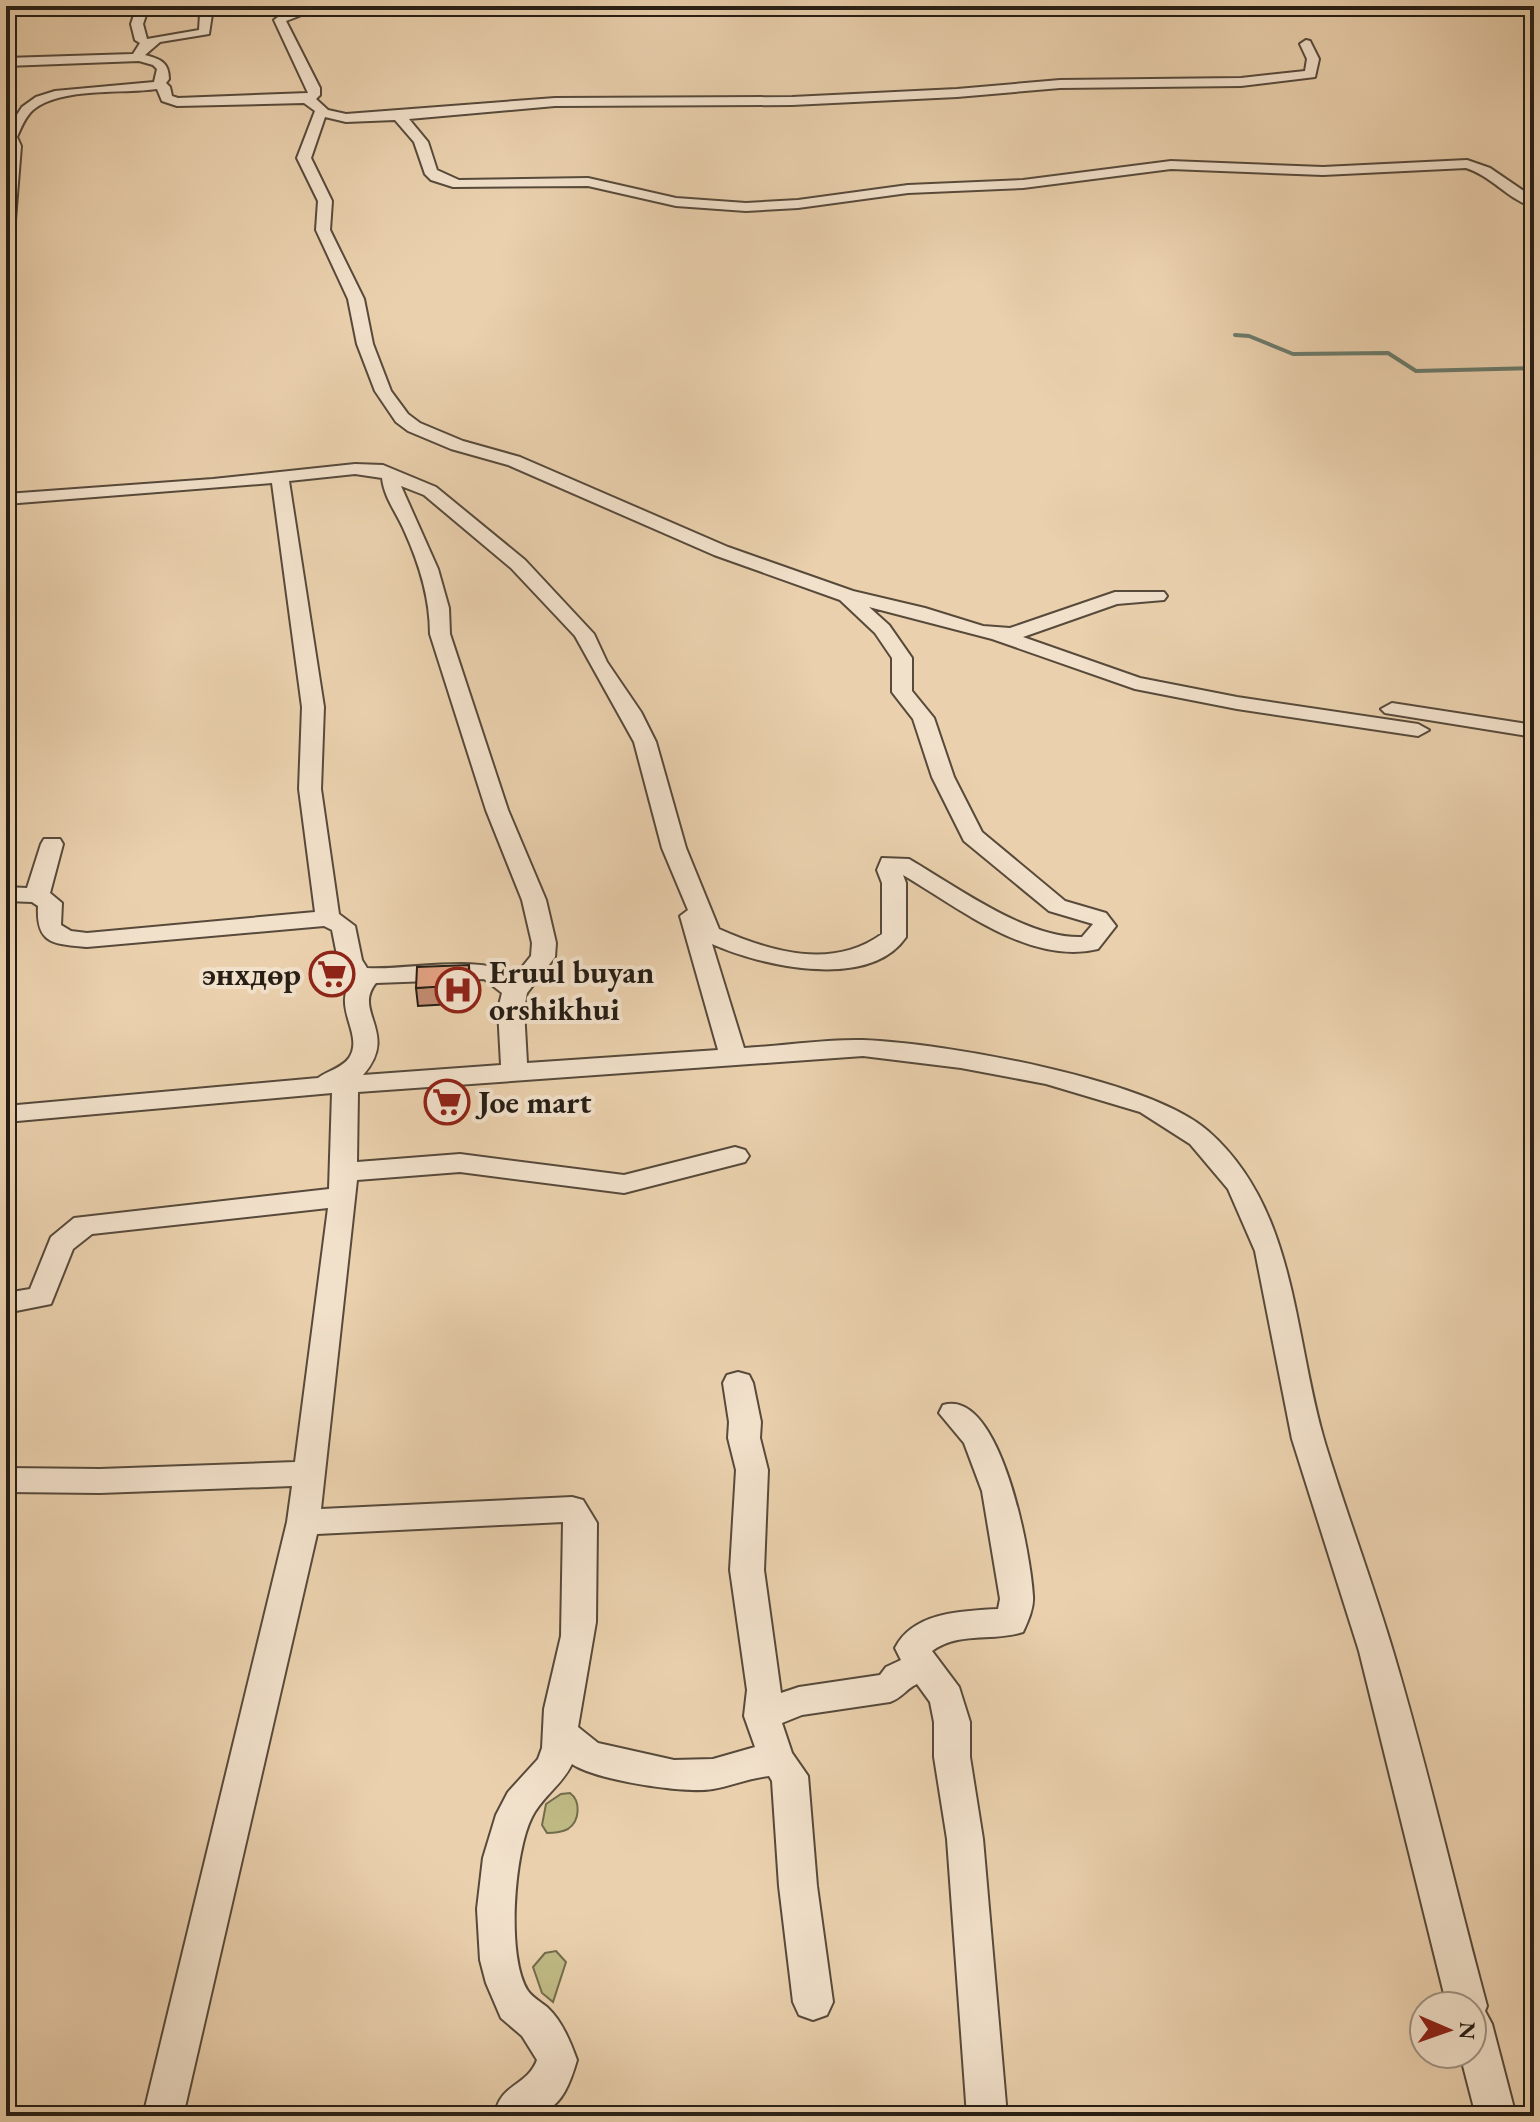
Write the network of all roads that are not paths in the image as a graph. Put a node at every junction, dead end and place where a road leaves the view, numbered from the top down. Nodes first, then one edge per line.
1 (143, 6) edge
2 (201, 6) edge
3 (319, 6) edge
4 (141, 40) dead end
5 (1306, 44) dead end
6 (137, 57) junction
7 (6, 62) edge
8 (158, 85) junction
9 (313, 106) junction
10 (404, 117) junction
11 (1534, 203) edge
12 (6, 230) edge
13 (391, 475) junction
14 (280, 478) junction
15 (6, 499) edge
16 (847, 596) junction
17 (1157, 596) dead end
18 (999, 635) junction
19 (603, 673) junction
20 (1281, 709) junction
21 (1418, 730) dead end
22 (1534, 731) edge
23 (52, 844) dead end
24 (6, 894) edge
25 (37, 895) junction
26 (328, 918) junction
27 (370, 975) junction
28 (515, 992) junction
29 (733, 1056) junction
30 (514, 1072) junction
31 (345, 1084) junction
32 (317, 1086) junction
33 (6, 1114) edge
34 (735, 1156) dead end
35 (343, 1185) junction
36 (6, 1303) edge
37 (738, 1383) dead end
38 (954, 1413) dead end
39 (308, 1473) junction
40 (6, 1480) edge
41 (303, 1522) junction
42 (923, 1666) junction
43 (762, 1716) junction
44 (561, 1734) junction
45 (777, 1760) junction
46 (1463, 1990) edge
47 (813, 2002) dead end
48 (1484, 2070) edge
49 (163, 2116) edge
50 (515, 2116) edge
51 (987, 2116) edge
52 (1496, 2116) edge

1 - 4 street
2 - 6 street
3 - 9 street
5 - 10 street
6 - 7 street
6 - 8 street
8 - 9 street
8 - 12 street
9 - 10 street
9 - 16 street
10 - 11 street
13 - 14 street
13 - 19 street
13 - 28 street
14 - 15 street
14 - 26 street
16 - 18 street
16 - 19 street
17 - 18 street
18 - 20 street
19 - 29 street
20 - 21 street
20 - 22 street
23 - 25 street
24 - 25 street
25 - 26 street
26 - 27 street
27 - 28 street
27 - 32 street
28 - 30 street
29 - 30 street
29 - 46 street
30 - 31 street
31 - 32 street
31 - 35 street
32 - 33 street
34 - 35 street
35 - 36 street
35 - 39 street
37 - 43 street
38 - 42 street
39 - 40 street
39 - 41 street
41 - 44 street
41 - 49 street
42 - 43 street
42 - 51 street
43 - 45 street
44 - 45 street
44 - 50 street
45 - 47 street
48 - 52 street

